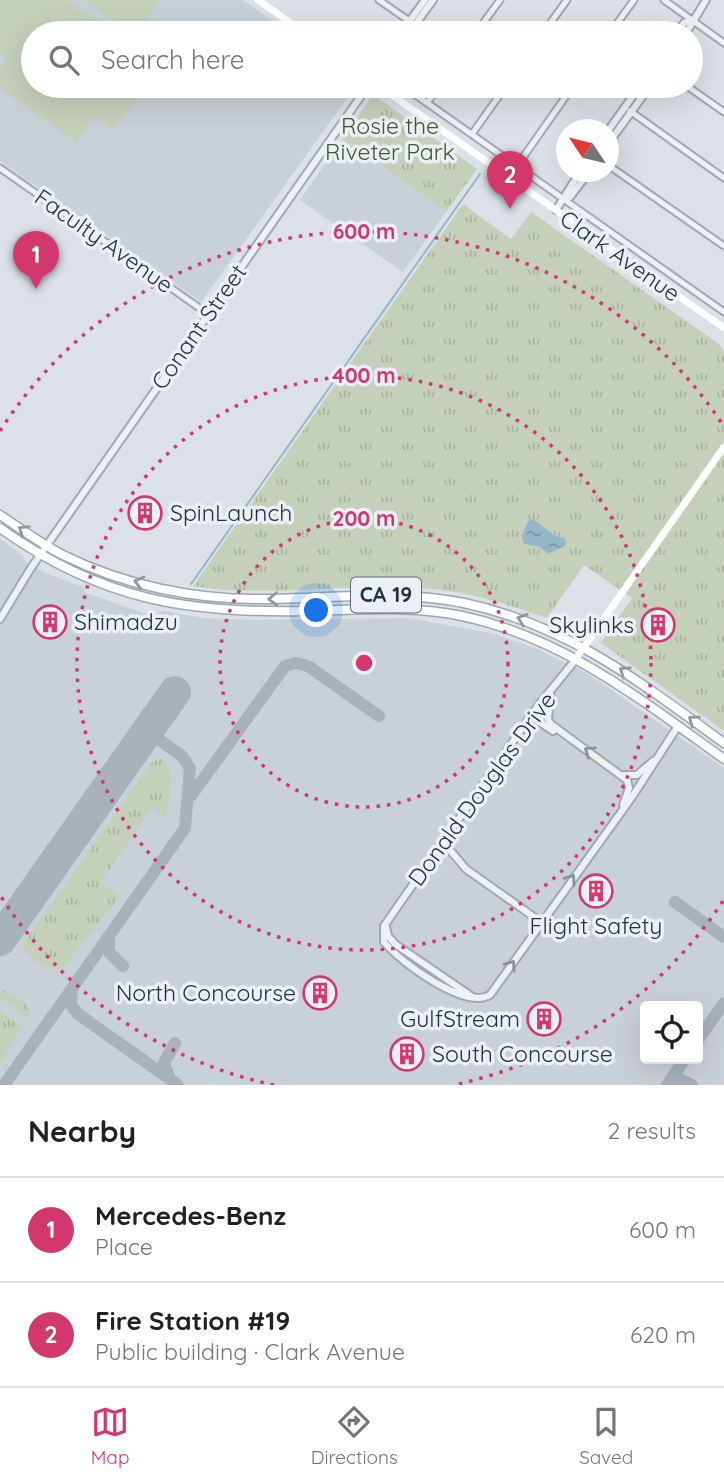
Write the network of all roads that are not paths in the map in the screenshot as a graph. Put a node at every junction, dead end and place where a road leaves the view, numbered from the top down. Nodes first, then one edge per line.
1 (258, 0) edge
2 (379, 0) edge
3 (425, 0) edge
4 (433, 0) edge
5 (500, 0) edge
6 (567, 0) edge
7 (634, 0) edge
8 (664, 0) edge
9 (706, 0) edge
10 (691, 20) joint
11 (288, 21) edge
12 (409, 21) edge
13 (413, 21) edge
14 (414, 21) edge
15 (485, 21) edge
16 (552, 21) edge
17 (619, 21) edge
18 (703, 28) edge
19 (724, 43) edge
20 (703, 97) edge
21 (360, 98) edge
22 (396, 98) edge
23 (420, 98) edge
24 (431, 98) edge
25 (498, 98) edge
26 (565, 98) edge
27 (634, 98) edge
28 (639, 98) edge
29 (427, 103) junction
30 (628, 110) junction
31 (724, 112) edge
32 (619, 119) edge
33 (619, 125) edge
34 (472, 134) junction
35 (517, 166) junction
36 (0, 169) edge
37 (619, 172) edge
38 (724, 178) edge
39 (572, 182) edge
40 (581, 182) edge
41 (564, 199) junction
42 (556, 211) junction
43 (724, 246) edge
44 (724, 312) edge
45 (208, 314) junction
46 (724, 328) edge
47 (724, 447) edge
48 (0, 515) edge
49 (0, 528) edge
50 (47, 546) junction
51 (40, 556) junction
52 (180, 592) junction
53 (177, 605) junction
54 (0, 619) edge
55 (584, 646) junction
56 (577, 657) junction
57 (550, 694) junction
58 (531, 716) junction
59 (678, 726) junction
60 (567, 737) junction
61 (724, 743) edge
62 (657, 758) junction
63 (724, 759) edge
64 (624, 775) junction
65 (621, 810) junction
66 (443, 842) junction
67 (541, 922) junction

1 - 11 main road
2 - 12 street
3 - 13 street
4 - 14 street
5 - 15 street
6 - 16 street
7 - 17 street
8 - 10 street
9 - 10 street
18 - 19 street
20 - 31 street
21 - 45 street, Conant Street
22 - 42 main road, Clark Avenue
23 - 29 street, Clark Avenue
24 - 29 street
25 - 34 street
26 - 35 street
27 - 30 street
28 - 30 street
29 - 34 street, Clark Avenue
30 - 32 street
30 - 33 street
30 - 38 street
34 - 35 street, Clark Avenue
35 - 41 street, Clark Avenue
36 - 45 street, Faculty Avenue
37 - 43 street
39 - 41 street
40 - 41 street
41 - 42 street
41 - 44 street, Clark Avenue
42 - 46 main road, Clark Avenue
45 - 50 street, Conant Street
47 - 55 main road
50 -> 48 main road, CA 19
49 - 51 main road, CA 19
50 - 51 street, Conant Street
52 -> 50 main road, CA 19
51 - 53 main road, CA 19
51 - 54 street, Conant Street
52 - 53 main road
55 -> 52 main road, CA 19
53 - 56 main road, CA 19
55 - 56 main road
61 -> 55 main road, CA 19
56 - 57 street, Donald Douglas Drive
56 - 59 main road, CA 19
57 - 58 street, Donald Douglas Drive
57 - 60 street
58 - 60 street
58 - 66 street, Donald Douglas Drive
59 - 62 street, Donald Douglas Drive
59 - 63 main road, CA 19
64 -> 60 street
62 - 64 street
62 - 65 street, Donald Douglas Drive
64 - 65 street
67 -> 65 street, Donald Douglas Drive
66 - 67 street
66 -> 67 street, Donald Douglas Drive

